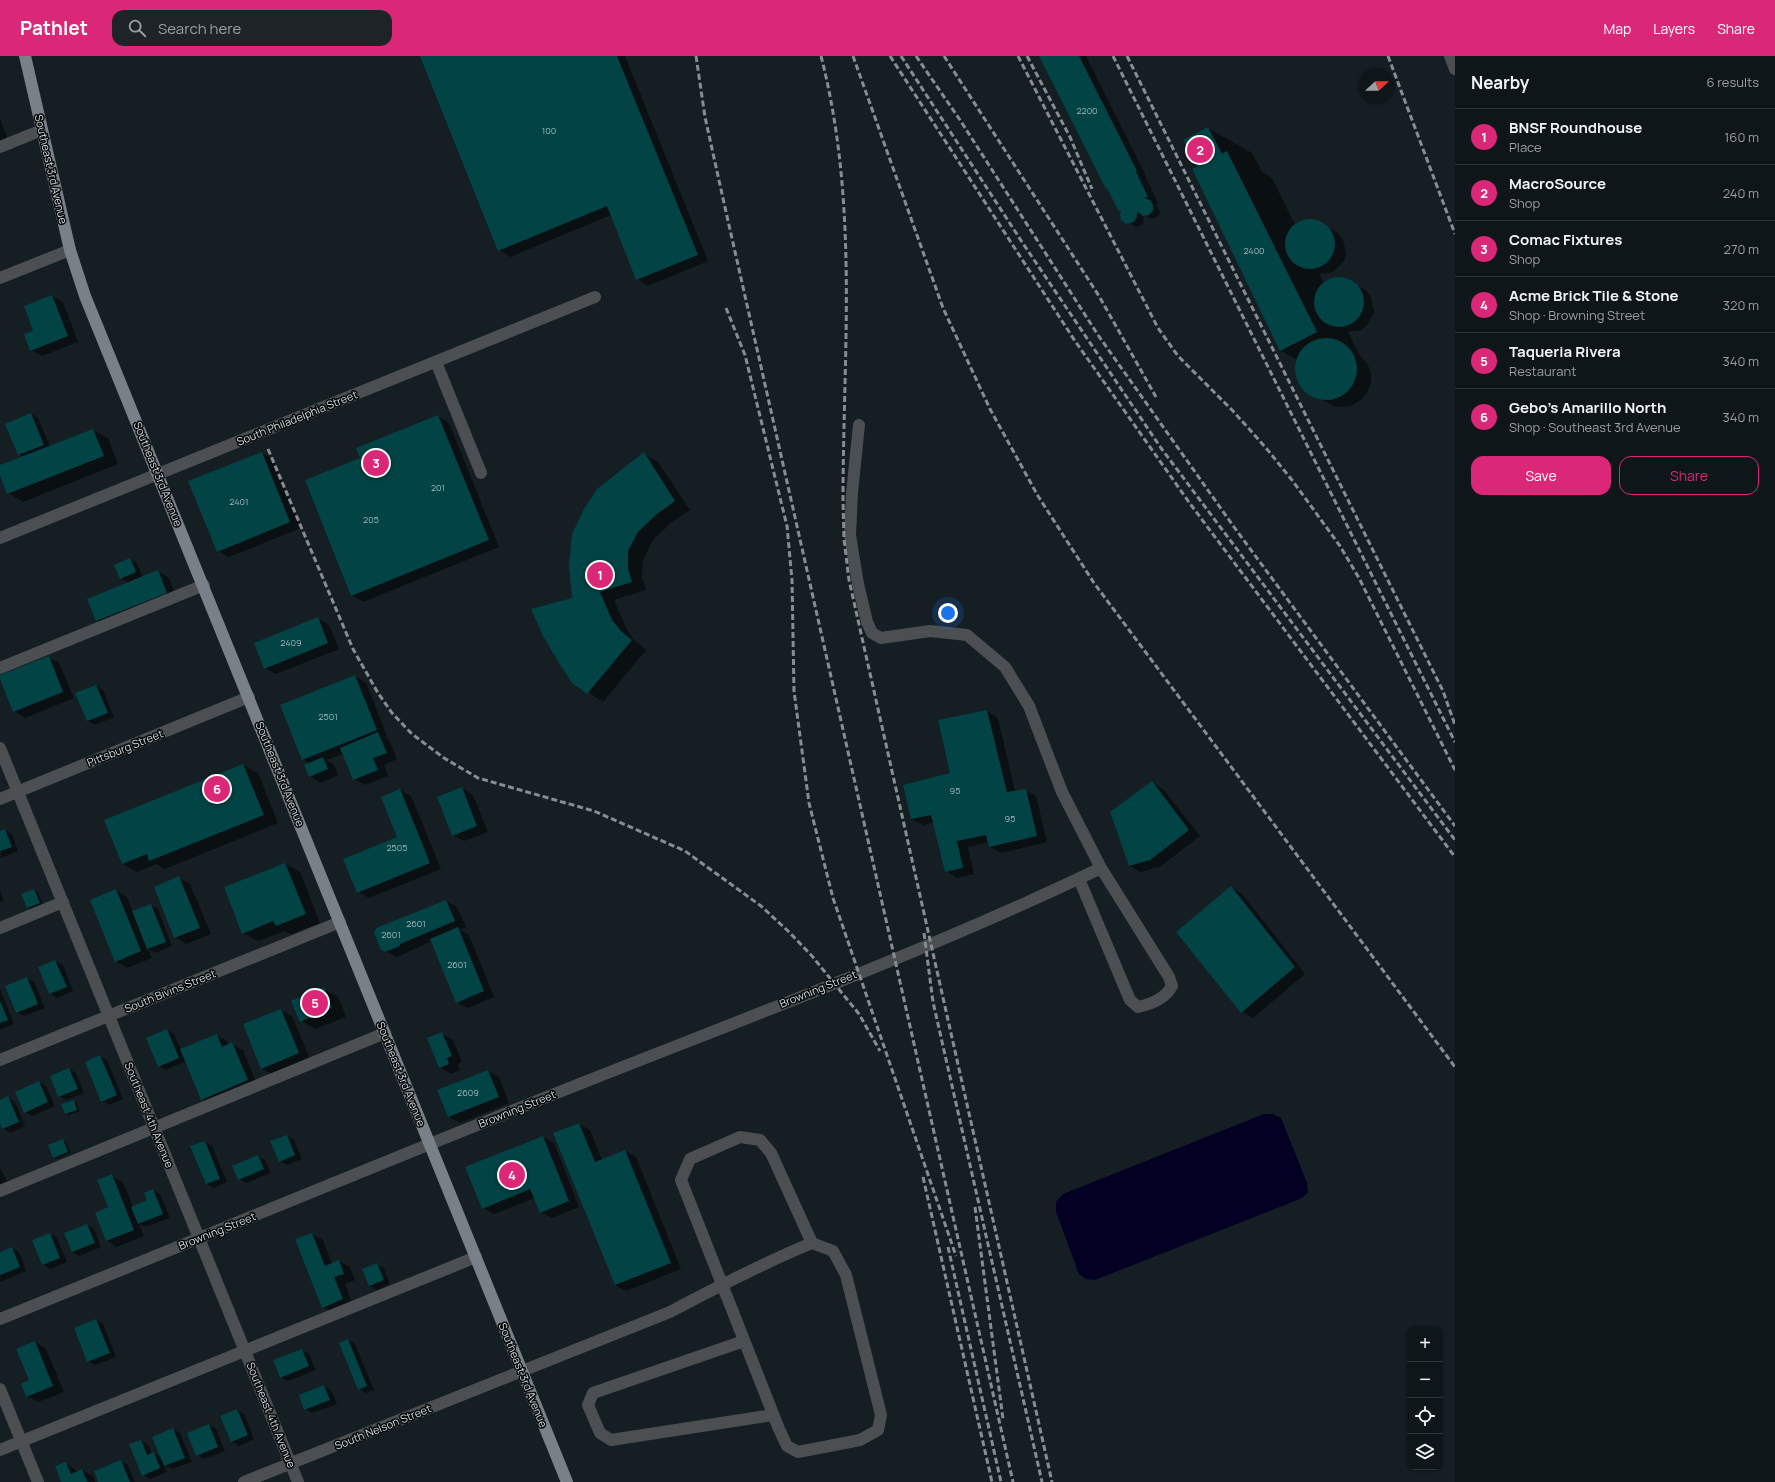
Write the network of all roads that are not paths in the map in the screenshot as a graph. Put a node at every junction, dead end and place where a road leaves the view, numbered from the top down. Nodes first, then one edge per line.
1 (25, 56) edge
2 (1450, 56) edge
3 (1455, 70) edge
4 (42, 130) junction
5 (0, 147) edge
6 (70, 250) junction
7 (0, 278) edge
8 (595, 297) dead end
9 (436, 362) junction
10 (860, 425) dead end
11 (481, 473) dead end
12 (158, 474) junction
13 (0, 538) edge
14 (204, 585) junction
15 (0, 668) edge
16 (249, 697) junction
17 (0, 748) edge
18 (18, 792) junction
19 (0, 799) edge
20 (1101, 868) junction
21 (1078, 879) junction
22 (63, 902) junction
23 (340, 922) junction
24 (0, 928) edge
25 (109, 1015) junction
26 (385, 1033) junction
27 (0, 1060) edge
28 (155, 1128) junction
29 (429, 1144) junction
30 (0, 1192) edge
31 (199, 1239) junction
32 (812, 1243) junction
33 (476, 1257) junction
34 (722, 1284) junction
35 (0, 1319) edge
36 (744, 1341) junction
37 (244, 1350) junction
38 (522, 1371) junction
39 (0, 1389) edge
40 (773, 1415) junction
41 (22, 1441) junction
42 (0, 1450) edge
43 (291, 1463) junction
44 (38, 1482) edge
45 (244, 1482) edge
46 (298, 1482) edge
47 (567, 1482) edge

1 - 4 main road, Southeast 3rd Avenue
2 - 3 street
4 - 5 street
4 - 6 main road, Southeast 3rd Avenue
6 - 7 street
6 - 12 main road, Southeast 3rd Avenue
8 - 9 street, South Philadelphia Street
9 - 11 street
9 - 12 street, South Philadelphia Street
10 - 20 street
12 - 13 street, South Philadelphia Street
12 - 14 main road, Southeast 3rd Avenue
14 - 15 street
14 - 16 main road, Southeast 3rd Avenue
16 - 18 street, Pittsburg Street
16 - 23 main road, Southeast 3rd Avenue
17 - 18 street, Southeast 4th Avenue
18 - 19 street, Pittsburg Street
18 - 22 street, Southeast 4th Avenue
20 - 21 street, Browning Street
20 - 21 street
21 - 29 street, Browning Street
22 - 24 street
22 - 25 street, Southeast 4th Avenue
23 - 25 street, South Bivins Street
23 - 26 main road, Southeast 3rd Avenue
25 - 27 street, South Bivins Street
25 - 28 street, Southeast 4th Avenue
26 - 28 street
26 - 29 main road, Southeast 3rd Avenue
28 - 30 street
28 - 31 street, Southeast 4th Avenue
29 - 31 street, Browning Street
29 - 33 main road, Southeast 3rd Avenue
31 - 35 street, Browning Street
31 - 37 street, Southeast 4th Avenue
32 - 34 street, South Nelson Street
32 - 34 street
32 - 40 street
33 - 37 street
33 - 38 main road, Southeast 3rd Avenue
34 - 36 street
34 - 38 street, South Nelson Street
36 - 40 street
36 - 40 street
37 - 41 street
37 - 43 street, Southeast 4th Avenue
38 - 43 street, South Nelson Street
38 - 47 main road, Southeast 3rd Avenue
39 - 41 street
41 - 42 street
41 - 44 street
43 - 45 street, South Nelson Street
43 - 46 street, Southeast 4th Avenue

